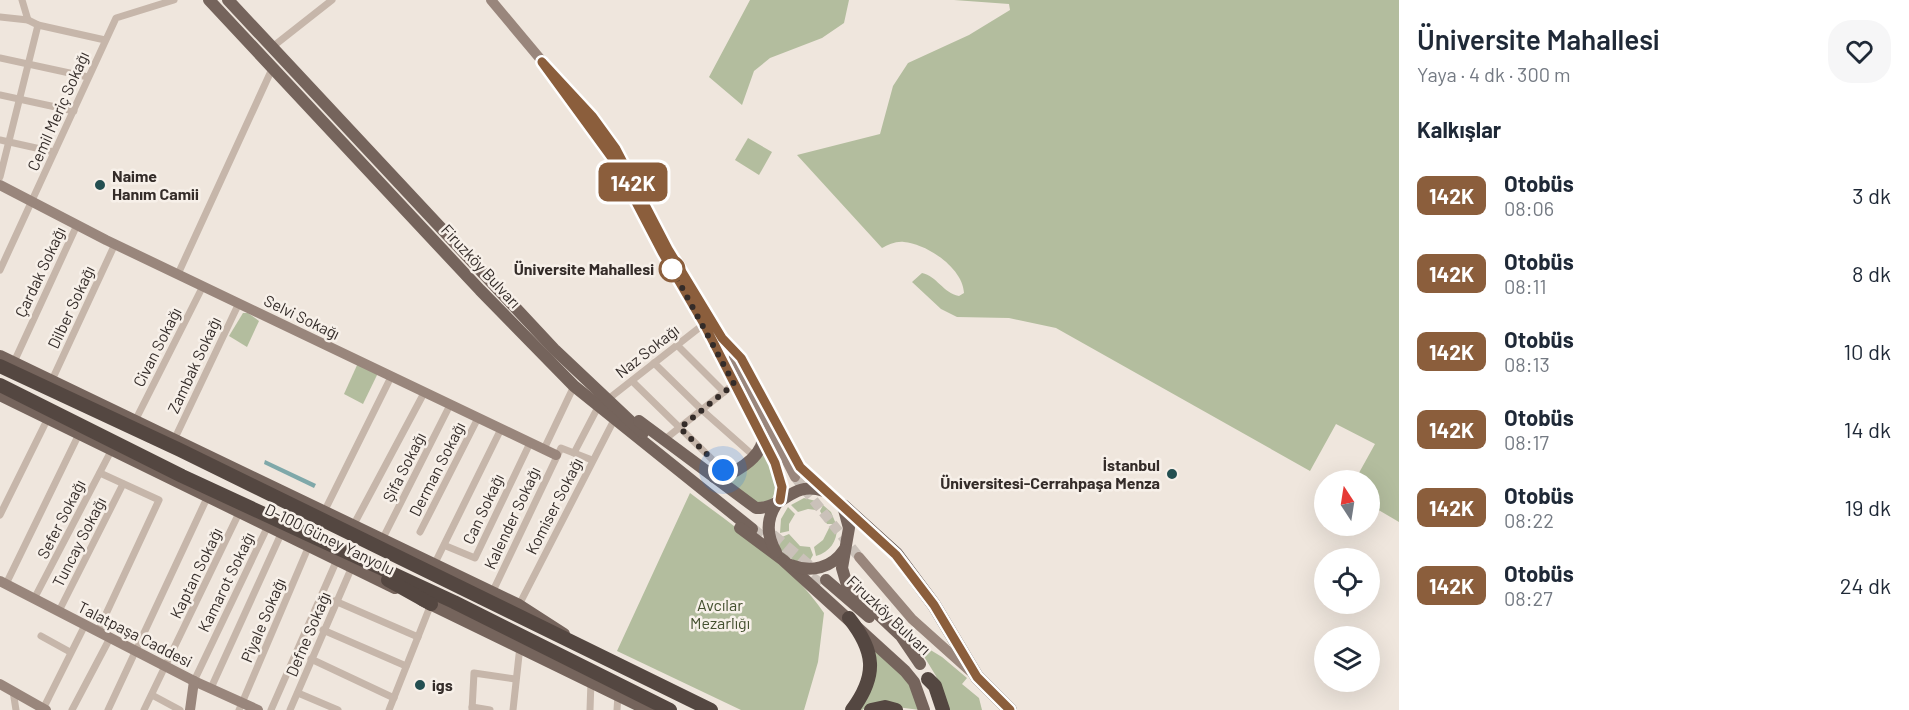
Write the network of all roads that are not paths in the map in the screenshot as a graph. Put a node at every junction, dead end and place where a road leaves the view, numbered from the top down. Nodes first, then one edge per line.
1 (22, 0) edge
2 (174, 0) edge
3 (209, 0) edge
4 (228, 0) edge
5 (332, 0) edge
6 (492, 0) edge
7 (224, 15) junction
8 (0, 17) edge
9 (28, 20) junction
10 (38, 25) junction
11 (105, 40) junction
12 (271, 48) junction
13 (0, 58) edge
14 (28, 65) junction
15 (273, 69) junction
16 (88, 77) junction
17 (0, 95) edge
18 (20, 99) junction
19 (322, 103) junction
20 (74, 111) junction
21 (0, 140) edge
22 (10, 142) junction
23 (54, 152) junction
24 (0, 177) edge
25 (0, 185) edge
26 (632, 187) junction
27 (32, 202) junction
28 (417, 221) junction
29 (76, 225) junction
30 (455, 243) junction
31 (115, 244) junction
32 (0, 270) edge
33 (175, 275) junction
34 (203, 286) junction
35 (239, 303) junction
36 (704, 324) junction
37 (722, 338) junction
38 (677, 345) junction
39 (0, 356) edge
40 (654, 363) junction
41 (7, 364) edge
42 (391, 377) junction
43 (52, 380) junction
44 (632, 381) junction
45 (734, 384) junction
46 (0, 385) edge
47 (574, 386) junction
48 (724, 392) junction
49 (424, 393) junction
50 (0, 395) edge
51 (450, 405) junction
52 (606, 405) junction
53 (702, 410) junction
54 (48, 418) junction
55 (478, 418) junction
56 (136, 419) junction
57 (614, 420) junction
58 (680, 428) junction
59 (501, 429) junction
60 (79, 434) junction
61 (175, 438) junction
62 (763, 439) junction
63 (664, 440) junction
64 (530, 443) junction
65 (544, 449) junction
66 (111, 451) junction
67 (574, 453) junction
68 (556, 455) junction
69 (755, 457) junction
70 (592, 460) junction
71 (100, 473) junction
72 (719, 474) junction
73 (795, 477) tunnel mouth
74 (123, 484) junction
75 (828, 492) junction
76 (207, 498) junction
77 (779, 501) junction
78 (843, 506) junction
79 (257, 510) junction
80 (324, 512) junction
81 (239, 513) junction
82 (0, 514) edge
83 (353, 526) junction
84 (267, 528) junction
85 (420, 532) dead end
86 (281, 534) junction
87 (382, 540) junction
88 (446, 546) junction
89 (308, 548) junction
90 (845, 549) junction
91 (860, 557) tunnel mouth
92 (783, 560) junction
93 (336, 562) junction
94 (434, 565) junction
95 (351, 569) junction
96 (3, 582) edge
97 (492, 592) junction
98 (34, 599) junction
99 (335, 601) junction
100 (431, 604) junction
101 (519, 605) junction
102 (59, 611) junction
103 (849, 618) junction
104 (85, 625) junction
105 (323, 630) junction
106 (98, 632) junction
107 (41, 636) dead end
108 (418, 637) junction
109 (110, 638) junction
110 (577, 644) junction
111 (520, 646) junction
112 (136, 651) junction
113 (70, 652) junction
114 (311, 659) junction
115 (920, 664) junction
116 (406, 666) junction
117 (166, 667) junction
118 (977, 677) junction
119 (515, 679) junction
120 (928, 679) junction
121 (194, 681) junction
122 (591, 681) junction
123 (0, 684) edge
124 (211, 688) junction
125 (13, 691) junction
126 (298, 693) junction
127 (152, 695) junction
128 (618, 695) junction
129 (394, 698) junction
130 (240, 706) edge
131 (44, 709) edge
132 (472, 709) edge
133 (16, 710) edge
134 (72, 710) edge
135 (108, 710) edge
136 (144, 710) edge
137 (180, 710) edge
138 (190, 710) edge
139 (258, 710) edge
140 (271, 710) edge
141 (290, 710) edge
142 (338, 710) edge
143 (389, 710) edge
144 (490, 710) edge
145 (513, 710) edge
146 (590, 710) edge
147 (617, 710) edge
148 (648, 710) edge
149 (670, 710) edge
150 (711, 710) edge
151 (852, 710) edge
152 (871, 710) edge
153 (896, 710) edge
154 (924, 710) edge
155 (929, 710) edge
156 (937, 710) edge
157 (944, 710) edge
158 (1010, 710) edge

1 - 9 street
2 - 11 street, Cemil Meriç Sokağı
3 - 7 main road, Firuzköy Bulvarı
4 - 12 main road, Firuzköy Bulvarı
5 - 12 street
6 - 26 main road
7 - 12 main road
7 - 15 main road, Firuzköy Bulvarı
8 - 9 street
9 - 10 street
10 - 11 street
10 - 14 street
11 - 16 street, Cemil Meriç Sokağı
12 - 19 main road, Firuzköy Bulvarı
13 - 14 street
14 - 16 street
14 - 18 street
15 - 19 main road
15 - 28 main road, Firuzköy Bulvarı
15 - 33 street
16 - 20 street, Cemil Meriç Sokağı
17 - 18 street
18 - 20 street
18 - 22 street
19 - 30 main road, Firuzköy Bulvarı
20 - 23 street, Cemil Meriç Sokağı
21 - 22 street
22 - 23 street
22 - 24 street
23 - 27 street, Cemil Meriç Sokağı
25 - 27 main road, Selvi Sokağı
26 - 36 main road
26 - 37 main road
27 - 29 main road, Selvi Sokağı
27 - 32 street, Cemil Meriç Sokağı
28 - 30 main road
28 - 47 main road, Firuzköy Bulvarı
29 - 31 main road, Selvi Sokağı
29 - 41 street, Çardak Sokağı
30 - 52 main road, Firuzköy Bulvarı
31 - 33 main road, Selvi Sokağı
31 - 43 street, Dilber Sokağı
33 - 34 main road, Selvi Sokağı
34 - 35 main road, Selvi Sokağı
34 - 56 street, Civan Sokağı
35 - 42 main road, Selvi Sokağı
35 - 61 street, Zambak Sokağı
36 - 38 street, Naz Sokağı
36 - 45 main road
37 - 73 main road
37 - 75 main road
38 - 40 street, Naz Sokağı
38 - 48 street
39 - 41 main road
40 - 44 street, Naz Sokağı
40 - 53 street
41 - 43 main road
41 - 110 highway
42 - 49 main road, Selvi Sokağı
42 - 80 street
43 - 56 main road
44 - 52 street, Naz Sokağı
44 - 58 street
45 - 48 street
45 - 62 main road
46 - 79 highway
47 - 52 main road, Firuzköy Bulvarı
47 - 65 street
48 - 53 street
49 - 51 main road, Selvi Sokağı
49 - 83 street
50 - 54 main road, D-100 Güney Yanyolu
51 - 55 main road, Selvi Sokağı
51 - 87 street, Şifa Sokağı
52 - 57 main road, Firuzköy Bulvarı
52 - 57 main road, Firuzköy Bulvarı
52 - 63 main road
52 - 67 street
53 - 58 street
53 - 69 street
54 - 60 main road, D-100 Güney Yanyolu
54 - 82 street
55 - 59 main road, Selvi Sokağı
55 - 85 street, Derman Sokağı
56 - 61 main road
57 - 70 street, Komiser Sokağı
57 - 92 main road
58 - 63 street
58 - 72 street
59 - 64 main road, Selvi Sokağı
59 - 88 street
60 - 66 main road, D-100 Güney Yanyolu
60 - 96 street
61 - 80 main road
62 - 69 main road
62 - 77 main road
63 - 72 main road
64 - 65 main road, Selvi Sokağı
64 - 88 street, Can Sokağı
65 - 68 main road, Selvi Sokağı
66 - 71 street, Sefer Sokağı
66 - 76 main road, D-100 Güney Yanyolu
67 - 68 street
67 - 70 street
68 - 97 street, Kalender Sokağı
69 - 72 main road
70 - 101 street, Komiser Sokağı
71 - 74 street
71 - 98 street, Sefer Sokağı
72 - 77 main road
74 - 102 street, Tuncay Sokağı
74 - 106 street
75 - 77 main road
75 - 78 main road
76 - 81 main road, D-100 Güney Yanyolu
76 - 112 street
77 - 92 main road
78 - 90 main road
78 - 118 highway
79 - 100 highway
79 - 149 highway
80 - 83 main road
81 - 84 main road, D-100 Güney Yanyolu
81 - 117 street, Kaptan Sokağı
83 - 87 main road
84 - 86 main road, D-100 Güney Yanyolu
84 - 121 street, Kamarot Sokağı
86 - 89 main road, D-100 Güney Yanyolu
86 - 124 street
87 - 94 main road
88 - 94 street
89 - 93 main road, D-100 Güney Yanyolu
89 - 130 street, Piyale Sokağı
90 - 92 main road
90 - 115 main road
91 - 118 main road
92 - 103 main road
93 - 95 main road, D-100 Güney Yanyolu
93 - 140 street
94 - 97 main road
95 - 99 street, Defne Sokağı
95 - 100 main road, D-100 Güney Yanyolu
96 - 98 main road, Talatpaşa Caddesi
97 - 101 main road
98 - 102 main road, Talatpaşa Caddesi
99 - 105 street, Defne Sokağı
99 - 108 street
100 - 108 street
100 - 111 main road, D-100 Güney Yanyolu
101 - 110 main road
102 - 104 main road, Talatpaşa Caddesi
103 - 151 highway
103 - 154 main road
104 - 106 main road, Talatpaşa Caddesi
104 - 113 street
105 - 114 street, Defne Sokağı
105 - 116 street
106 - 109 main road, Talatpaşa Caddesi
107 - 113 street
108 - 116 street
109 - 112 main road, Talatpaşa Caddesi
109 - 134 street
110 - 150 highway
111 - 119 street
111 - 122 main road, D-100 Güney Yanyolu
112 - 117 main road, Talatpaşa Caddesi
112 - 135 street
113 - 131 street
114 - 126 street, Defne Sokağı
114 - 129 street
115 - 120 main road, Firuzköy Bulvarı
115 - 155 main road, Firuzköy Bulvarı
116 - 129 street
117 - 121 main road, Talatpaşa Caddesi
117 - 127 street, Kaptan Sokağı
118 - 158 highway
119 - 132 street
119 - 145 street
120 - 156 main road, Firuzköy Bulvarı
120 - 157 highway
121 - 124 main road, Talatpaşa Caddesi
121 - 138 main road
122 - 128 main road, D-100 Güney Yanyolu
122 - 146 street
123 - 125 main road
124 - 130 main road, Talatpaşa Caddesi
125 - 131 main road
125 - 133 street
126 - 141 street, Defne Sokağı
126 - 142 street
127 - 136 street, Kaptan Sokağı
127 - 137 street
128 - 147 street
128 - 148 main road, D-100 Güney Yanyolu
129 - 143 street
130 - 139 main road, Talatpaşa Caddesi
132 - 144 street
152 - 153 highway

